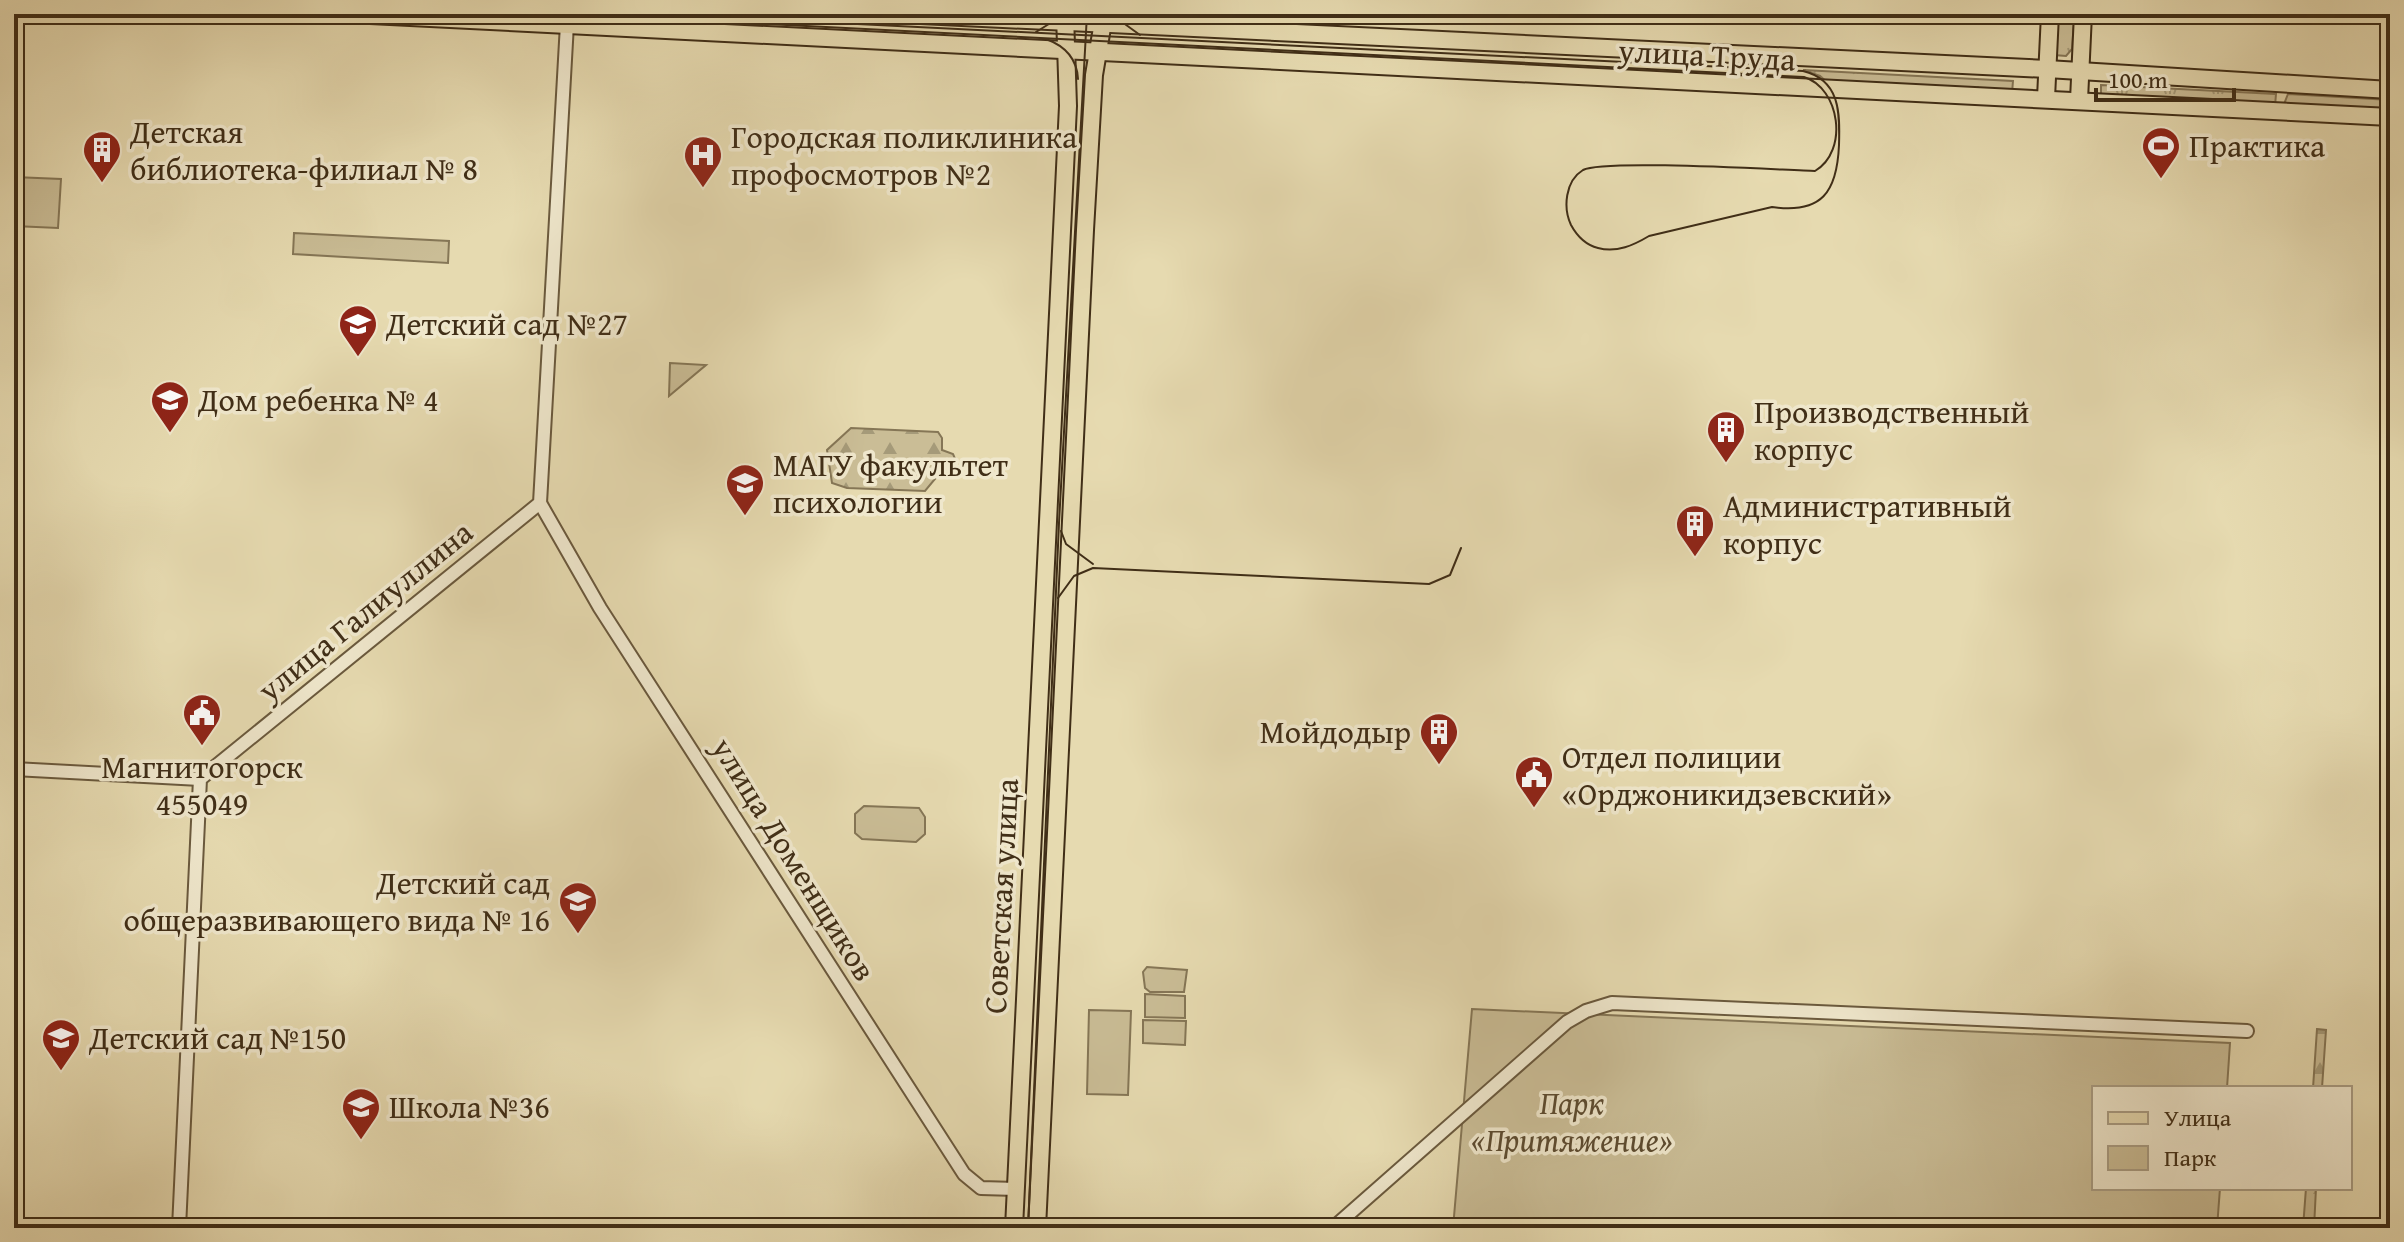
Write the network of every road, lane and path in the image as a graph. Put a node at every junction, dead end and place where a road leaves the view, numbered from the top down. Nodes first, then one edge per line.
1 (317, 14) edge
2 (325, 14) edge
3 (349, 14) edge
4 (900, 14) edge
5 (2050, 14) edge
6 (2083, 14) edge
7 (1066, 18) edge
8 (1103, 19) edge
9 (567, 24) junction
10 (1068, 50) junction
11 (1098, 51) junction
12 (2047, 69) junction
13 (2081, 71) junction
14 (2390, 90) edge
15 (2046, 98) junction
16 (2079, 100) junction
17 (2390, 117) edge
18 (540, 503) junction
19 (1046, 567) junction
20 (1069, 567) junction
21 (14, 769) edge
22 (200, 779) junction
23 (2247, 1031) dead end
24 (1016, 1189) junction
25 (1039, 1190) junction
26 (179, 1228) edge
27 (1014, 1228) edge
28 (1037, 1228) edge
29 (1333, 1228) edge

1 - 2 main road, улица Труда
2 - 3 main road, улица Труда
3 - 9 main road, улица Труда
4 - 7 main road, улица Труда
5 - 12 main road
6 - 13 main road
7 - 8 main road, улица Труда
7 - 10 main road, Советская улица
8 - 11 main road, Советская улица
8 - 12 main road, улица Труда
9 - 10 main road, улица Труда
9 - 18 street
10 - 11 main road, улица Труда
10 - 19 main road, Советская улица
11 - 15 main road, улица Труда
11 - 20 main road, Советская улица
12 - 13 main road, улица Труда
12 - 15 main road
13 - 14 main road, улица Труда
13 - 16 main road
15 - 16 main road, улица Труда
16 - 17 main road, улица Труда
18 - 22 street, улица Галиуллина
18 - 24 street, улица Доменщиков
19 - 20 main road
19 - 24 main road, Советская улица
20 - 25 main road, Советская улица
21 - 22 street
22 - 26 street
23 - 29 street
24 - 25 main road, улица Доменщиков
24 - 27 main road, Советская улица
25 - 28 main road, Советская улица

